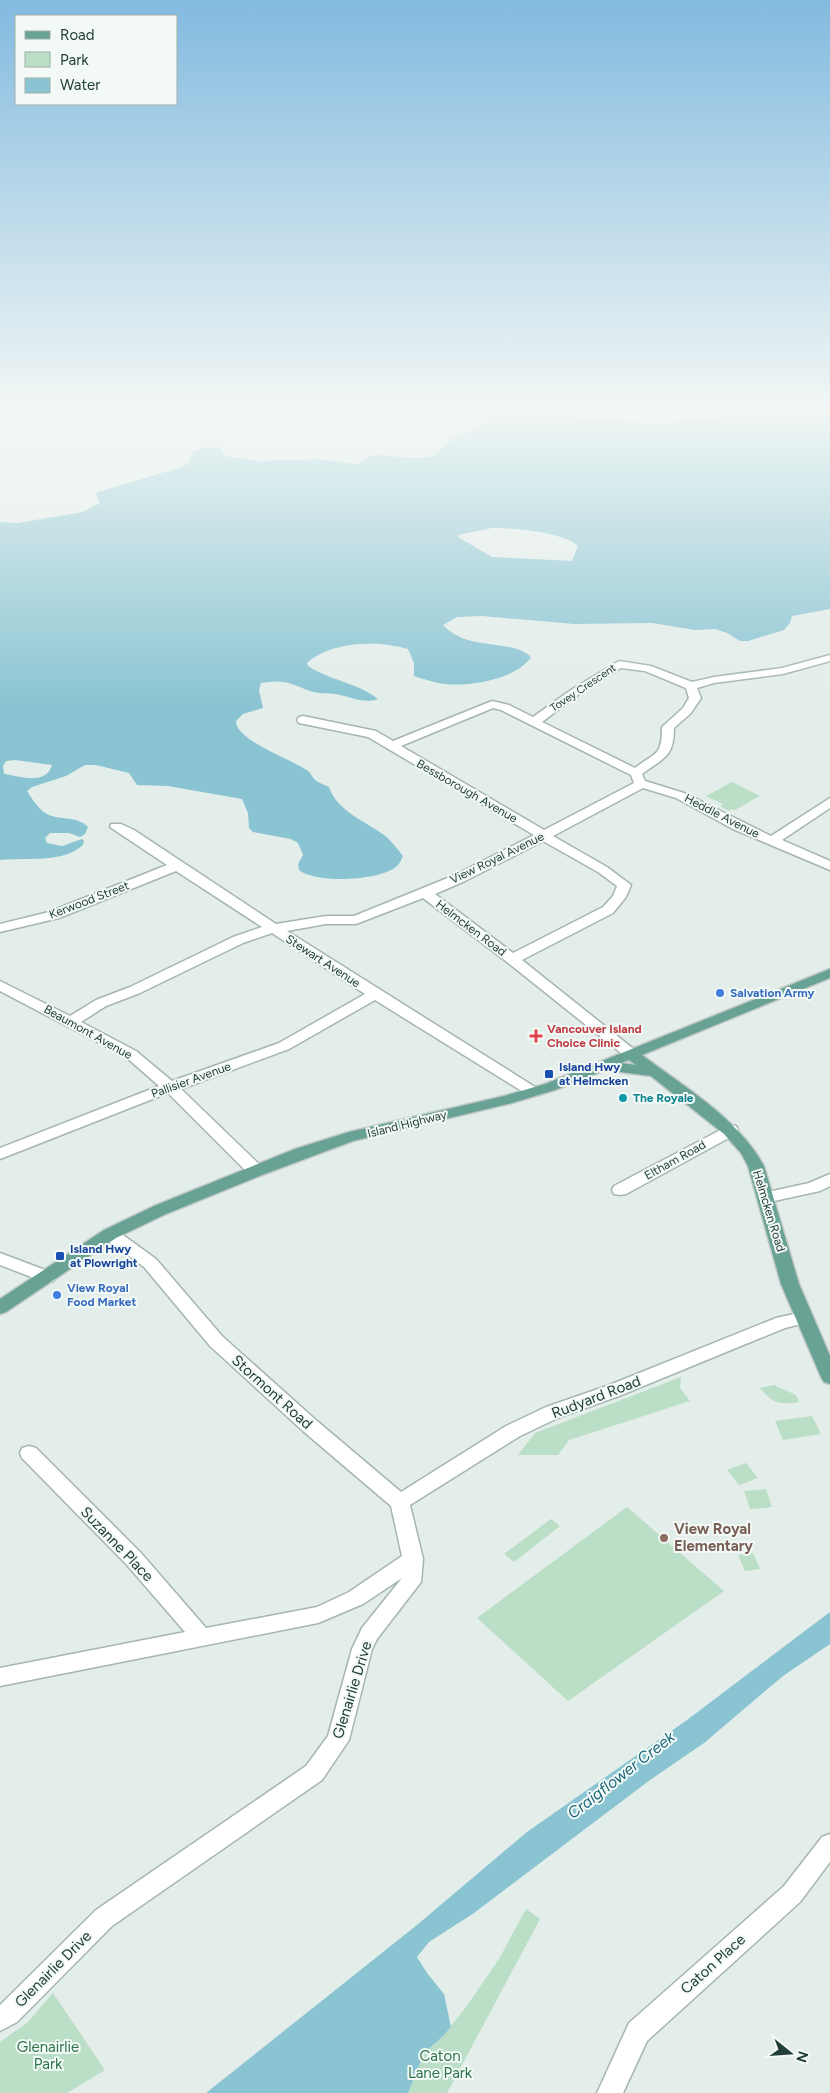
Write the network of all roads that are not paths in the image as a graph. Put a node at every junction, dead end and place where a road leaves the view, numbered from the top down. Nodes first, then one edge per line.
1 (830, 658) edge
2 (691, 686) junction
3 (303, 720) dead end
4 (534, 722) junction
5 (390, 746) junction
6 (638, 778) junction
7 (830, 802) edge
8 (116, 827) dead end
9 (543, 836) junction
10 (772, 840) junction
11 (177, 866) junction
12 (830, 866) edge
13 (425, 893) junction
14 (0, 928) edge
15 (272, 928) junction
16 (512, 959) junction
17 (830, 973) edge
18 (2, 988) edge
19 (375, 994) junction
20 (71, 1022) junction
21 (631, 1054) junction
22 (603, 1066) junction
23 (654, 1072) junction
24 (171, 1088) junction
25 (533, 1092) junction
26 (730, 1130) junction
27 (0, 1154) edge
28 (256, 1171) junction
29 (830, 1179) edge
30 (620, 1190) dead end
31 (765, 1198) junction
32 (110, 1234) junction
33 (0, 1259) edge
34 (47, 1277) junction
35 (0, 1308) edge
36 (804, 1318) junction
37 (830, 1377) edge
38 (29, 1453) dead end
39 (400, 1502) junction
40 (413, 1559) junction
41 (202, 1638) junction
42 (0, 1677) edge
43 (830, 1844) edge
44 (0, 2020) edge
45 (610, 2093) edge

1 - 2 street
2 - 4 street, Tovey Crescent
2 - 6 street, View Royal Avenue
3 - 5 street, Bessborough Avenue
4 - 5 street, Tovey Crescent
4 - 6 street, Tovey Crescent
5 - 9 street, Bessborough Avenue
6 - 9 street, View Royal Avenue
6 - 10 street, Heddle Avenue
7 - 10 street
8 - 11 street, Stewart Avenue
9 - 13 street, View Royal Avenue
9 - 16 street, Bessborough Avenue
10 - 12 street, Heddle Avenue
11 - 14 street, Kerwood Street
11 - 15 street, Stewart Avenue
13 - 15 street, View Royal Avenue
13 - 16 street, Helmcken Road
15 - 19 street, Stewart Avenue
15 - 20 street, View Royal Avenue
16 - 21 street, Helmcken Road
17 - 21 main road, Island Highway
18 - 20 street, Beaumont Avenue
19 - 24 street, Pallisier Avenue
19 - 25 street, Stewart Avenue
20 - 24 street, Beaumont Avenue
21 - 22 main road, Island Highway
21 - 23 main road, Helmcken Road
22 - 23 main road
22 - 25 main road, Island Highway
23 - 26 main road, Helmcken Road
24 - 27 street, Pallisier Avenue
24 - 28 street, Beaumont Avenue
25 - 28 main road, Island Highway
26 - 30 street, Eltham Road
26 - 31 main road, Helmcken Road
28 - 32 main road, Island Highway
29 - 31 street
31 - 36 main road, Helmcken Road
32 - 34 main road, Island Highway
32 - 39 street, Stormont Road
33 - 34 street
34 - 35 main road, Island Highway
36 - 37 main road, Helmcken Road
36 - 39 street, Rudyard Road
38 - 41 street, Suzanne Place
39 - 40 street
40 - 41 street
40 - 44 street, Glenairlie Drive
41 - 42 street
43 - 45 street, Caton Place

